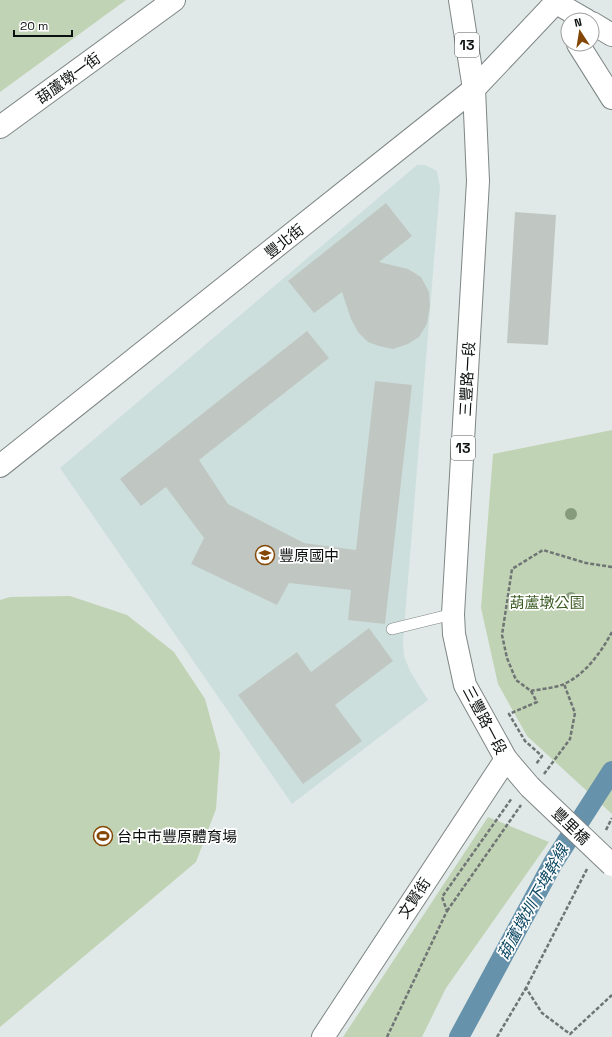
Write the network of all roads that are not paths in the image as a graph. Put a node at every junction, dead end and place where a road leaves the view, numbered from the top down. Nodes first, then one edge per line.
1 (174, 0) edge
2 (460, 0) edge
3 (556, 1) edge
4 (561, 12) edge
5 (573, 12) edge
6 (600, 28) edge
7 (612, 35) edge
8 (583, 52) edge
9 (474, 89) junction
10 (612, 98) edge
11 (0, 127) edge
12 (0, 466) edge
13 (453, 614) junction
14 (392, 629) dead end
15 (506, 759) junction
16 (526, 783) joint
17 (612, 865) edge
18 (323, 1037) edge

1 - 11 street, 葫蘆墩一街
2 - 9 street, 三豐路一段 / 13
3 - 4 street
3 - 5 street
3 - 9 street, 豐北街
6 - 7 street
8 - 10 street
9 - 12 street, 豐北街
9 - 13 street, 三豐路一段 / 13
13 - 14 lane
13 - 15 street, 三豐路一段 / 13
15 - 16 street, 三豐路一段 / 13
15 - 18 street, 文賢街
16 - 17 street, 豐里橋 / 13, bridge

